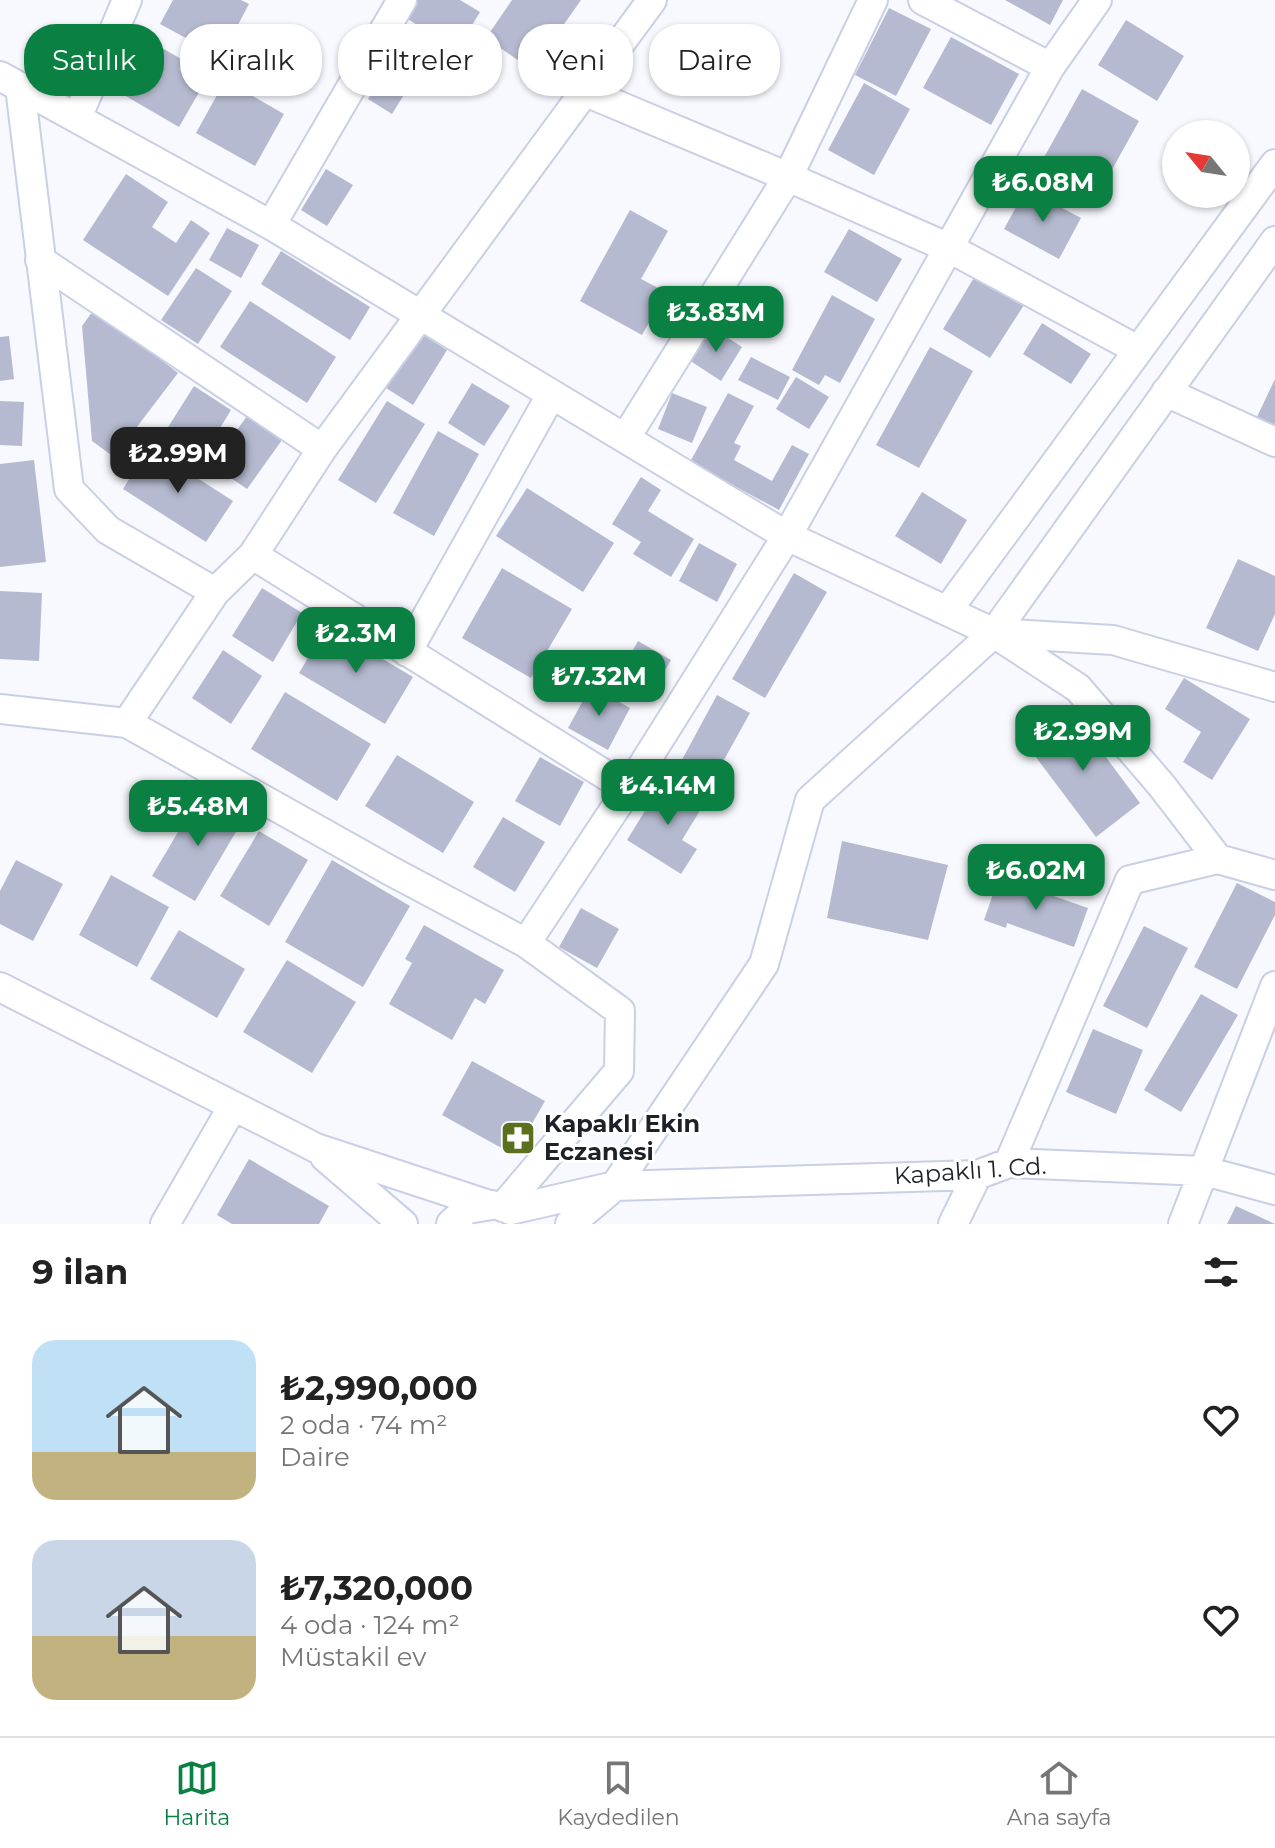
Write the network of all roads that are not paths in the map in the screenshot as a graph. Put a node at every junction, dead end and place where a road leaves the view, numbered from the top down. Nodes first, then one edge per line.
1 (127, 0) edge
2 (402, 0) edge
3 (652, 0) edge
4 (873, 0) edge
5 (923, 0) edge
6 (1097, 0) edge
7 (633, 26) edge
8 (1050, 67) junction
9 (10, 82) edge
10 (583, 96) edge
11 (596, 96) edge
12 (77, 118) junction
13 (1275, 164) edge
14 (788, 177) junction
15 (271, 225) junction
16 (1275, 241) edge
17 (949, 248) junction
18 (40, 260) junction
19 (422, 313) junction
20 (1138, 350) junction
21 (1166, 392) junction
22 (551, 395) junction
23 (626, 437) junction
24 (1275, 442) edge
25 (322, 449) junction
26 (787, 536) junction
27 (253, 555) junction
28 (215, 592) junction
29 (947, 611) junction
30 (994, 633) junction
31 (407, 652) junction
32 (1275, 687) edge
33 (0, 709) edge
34 (127, 723) junction
35 (628, 789) junction
36 (1218, 859) junction
37 (1275, 875) edge
38 (526, 943) junction
39 (1275, 986) edge
40 (0, 987) edge
41 (233, 1106) junction
42 (316, 1148) junction
43 (1009, 1163) junction
44 (1205, 1171) junction
45 (977, 1175) junction
46 (615, 1186) junction
47 (1275, 1190) edge
48 (506, 1211) edge
49 (165, 1224) edge
50 (403, 1224) edge
51 (451, 1224) edge
52 (570, 1224) edge
53 (953, 1224) edge
54 (1183, 1224) edge

1 - 12 street
2 - 15 street
3 - 7 street
4 - 14 street
5 - 8 street
6 - 8 street
8 - 17 street
9 - 12 street
9 - 18 street
10 - 19 street
11 - 14 street
12 - 15 street
13 - 20 street
14 - 17 street
14 - 23 street
15 - 19 street
16 - 21 street
17 - 20 street
17 - 26 street
18 - 25 street
18 - 28 street
19 - 22 street
19 - 25 street
20 - 29 street
21 - 24 street
21 - 30 street
22 - 23 street
22 - 31 street
23 - 26 street
25 - 27 street
26 - 29 street
26 - 35 street
27 - 28 street
27 - 31 street
28 - 34 street
29 - 30 street
30 - 32 street
30 - 36 street
30 - 46 street
31 - 35 street
33 - 34 street
34 - 38 street
35 - 38 street
36 - 37 street
36 - 43 street
38 - 48 street
39 - 44 street
40 - 41 street
41 - 42 street
41 - 49 street
42 - 48 street
42 - 50 street
43 - 44 street, Kapaklı 1. Cd.
43 - 45 street, Kapaklı 1. Cd.
44 - 47 street, Kapaklı 1. Cd.
44 - 54 street
45 - 46 street, Kapaklı 1. Cd.
45 - 53 street
46 - 48 street, Kapaklı 1. Cd.
46 - 52 street
48 - 51 street

